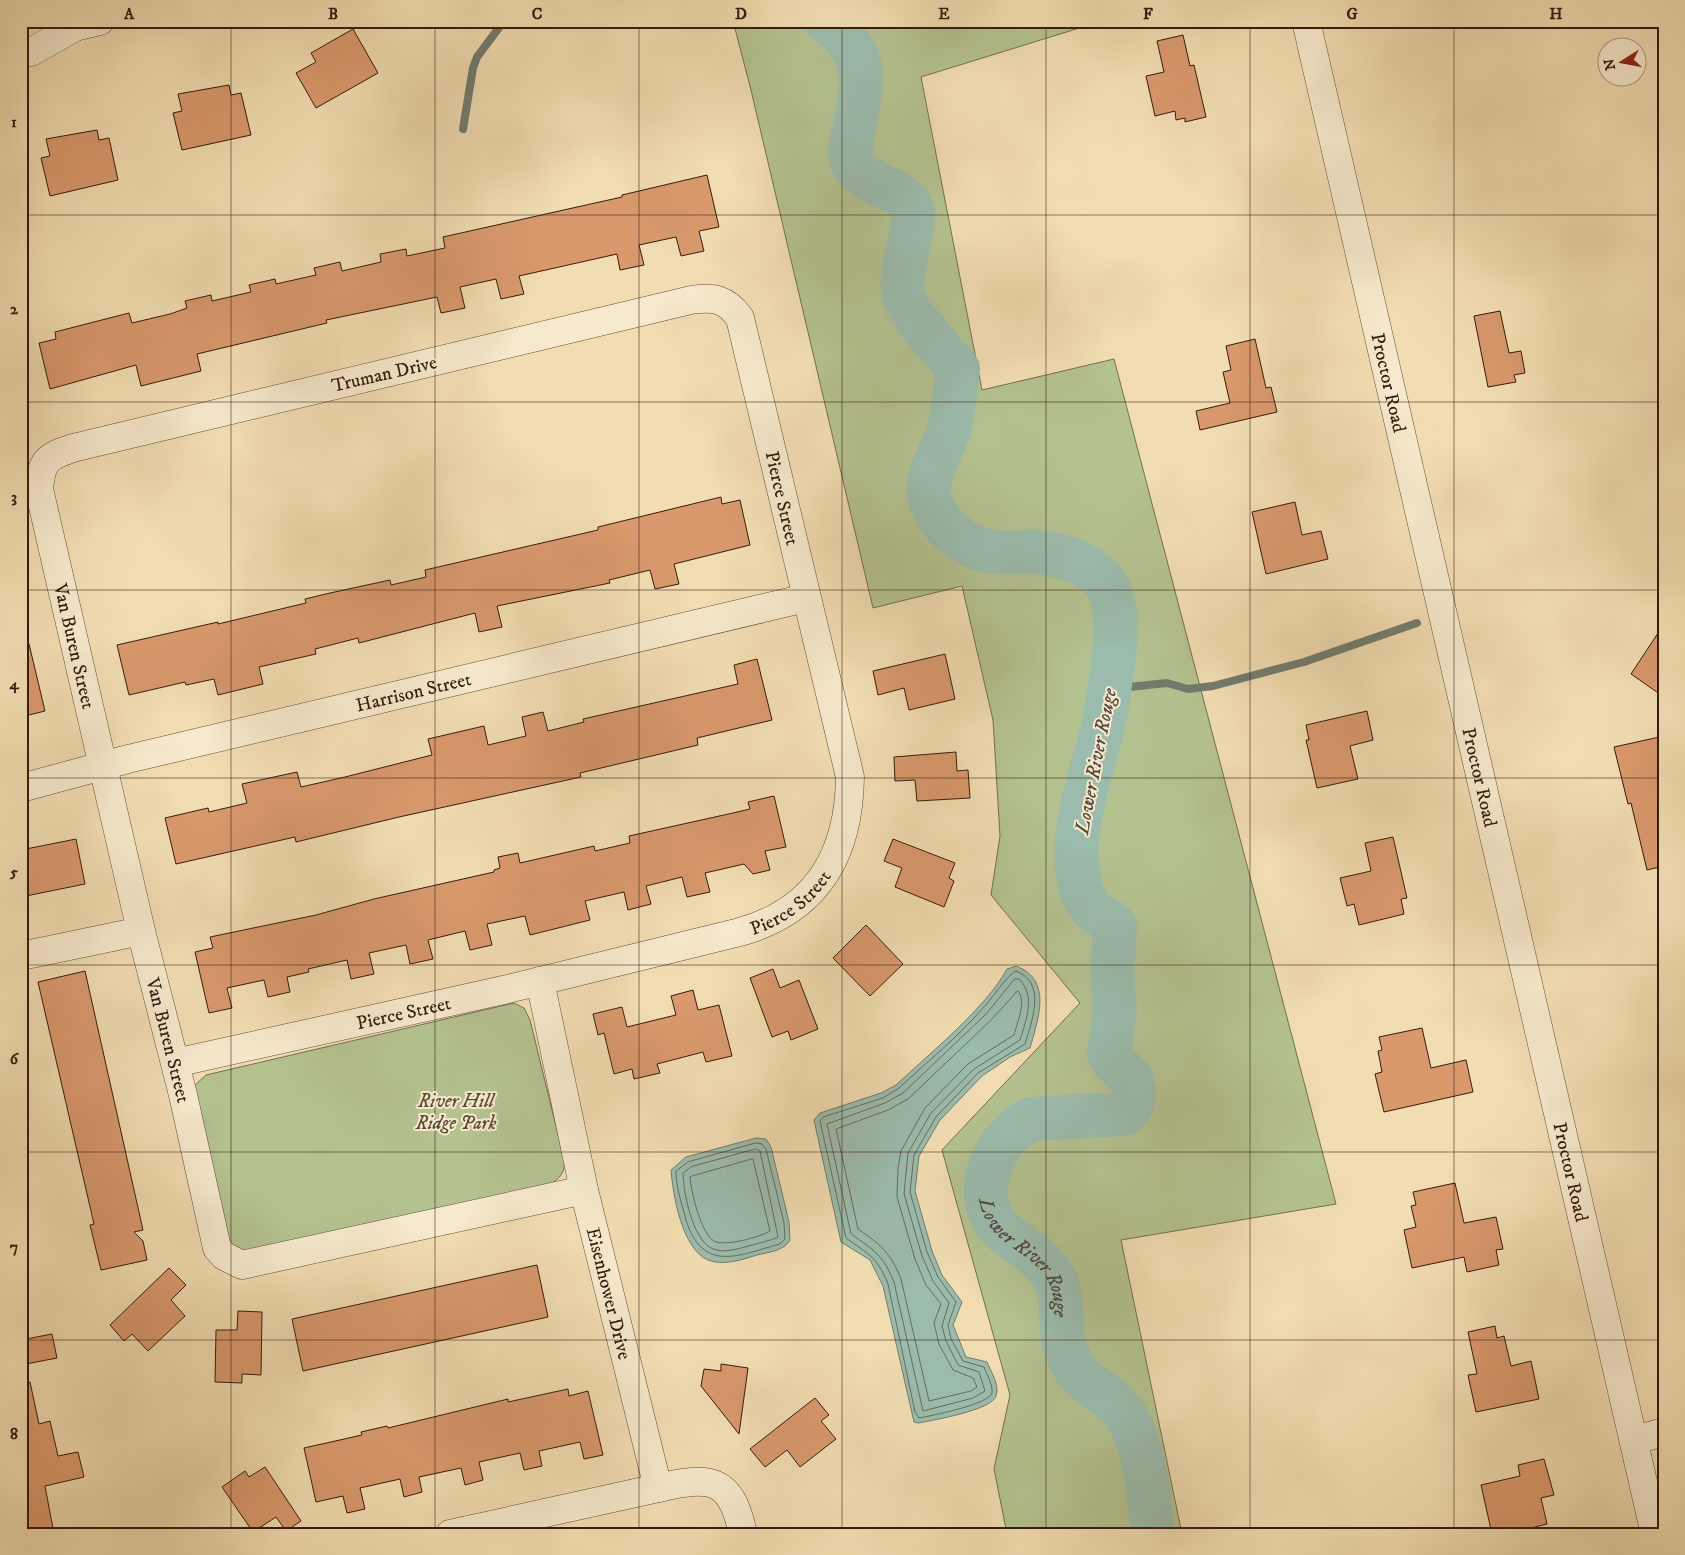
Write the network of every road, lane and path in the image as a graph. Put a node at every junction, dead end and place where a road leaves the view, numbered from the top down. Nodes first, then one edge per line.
1 (1306, 21) edge
2 (79, 23) edge
3 (21, 51) edge
4 (726, 304) joint
5 (45, 461) joint
6 (806, 598) junction
7 (103, 766) junction
8 (21, 788) edge
9 (141, 931) junction
10 (21, 956) edge
11 (540, 981) junction
12 (175, 1063) junction
13 (584, 1190) junction
14 (1664, 1432) edge
15 (1634, 1440) junction
16 (1654, 1485) edge
17 (658, 1488) junction
18 (450, 1534) edge
19 (743, 1534) edge
20 (1655, 1534) edge

1 - 15 street, Proctor Road
2 - 3 street
4 - 5 street, Truman Drive
4 - 6 street, Pierce Street
5 - 7 street, Van Buren Street
6 - 7 street, Harrison Street
6 - 11 street, Pierce Street
7 - 8 street, Harrison Street
7 - 9 street, Van Buren Street
9 - 10 street
9 - 12 street, Van Buren Street
11 - 12 street, Pierce Street
11 - 13 street, Eisenhower Drive
12 - 13 street, Van Buren Street
13 - 17 street, Eisenhower Drive
14 - 15 street
15 - 16 street, Proctor Road
16 - 20 street, Proctor Road
17 - 18 street
17 - 19 street

